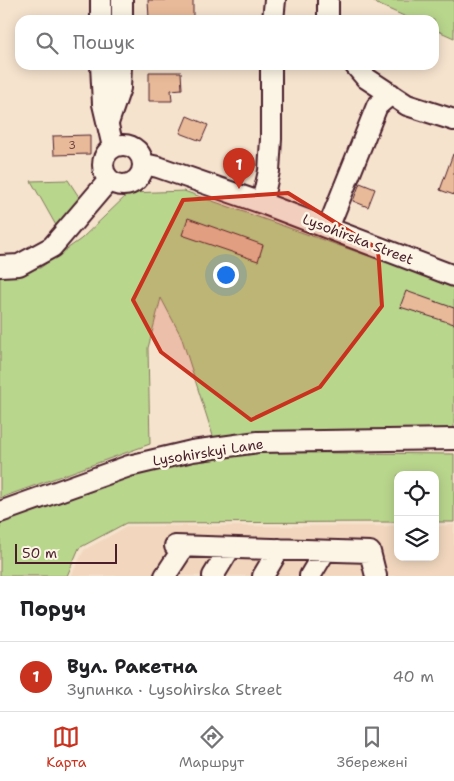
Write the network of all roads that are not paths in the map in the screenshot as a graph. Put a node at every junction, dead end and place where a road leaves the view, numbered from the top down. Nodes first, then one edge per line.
1 (101, 0) edge
2 (122, 0) edge
3 (274, 0) edge
4 (328, 0) edge
5 (101, 15) edge
6 (122, 15) edge
7 (273, 15) edge
8 (328, 15) edge
9 (101, 70) edge
10 (121, 70) edge
11 (271, 70) edge
12 (359, 70) edge
13 (391, 94) junction
14 (454, 120) edge
15 (107, 124) junction
16 (113, 147) junction
17 (144, 164) junction
18 (109, 180) junction
19 (262, 203) junction
20 (328, 228) junction
21 (0, 266) edge
22 (454, 276) edge
23 (454, 439) edge
24 (0, 512) edge
25 (230, 548) junction
26 (279, 549) junction
27 (325, 551) junction
28 (165, 576) edge
29 (213, 576) edge
30 (263, 576) edge
31 (310, 576) edge
32 (376, 576) edge

1 - 5 street
2 - 6 street
3 - 7 street
4 - 8 street
9 - 15 street
10 - 15 street
11 - 19 street
12 - 13 street
13 - 14 street
13 - 20 street
15 - 16 street
16 - 17 street
16 - 18 street
17 - 18 street
17 - 19 street, Lysohirska Street
18 - 21 street
19 - 20 street, Lysohirska Street
20 - 22 street, Lysohirska Street
23 - 24 street, Lysohirskyi Lane
25 - 26 street
25 - 28 street
25 - 29 street
26 - 27 street
26 - 30 street
27 - 31 street
27 - 32 street

